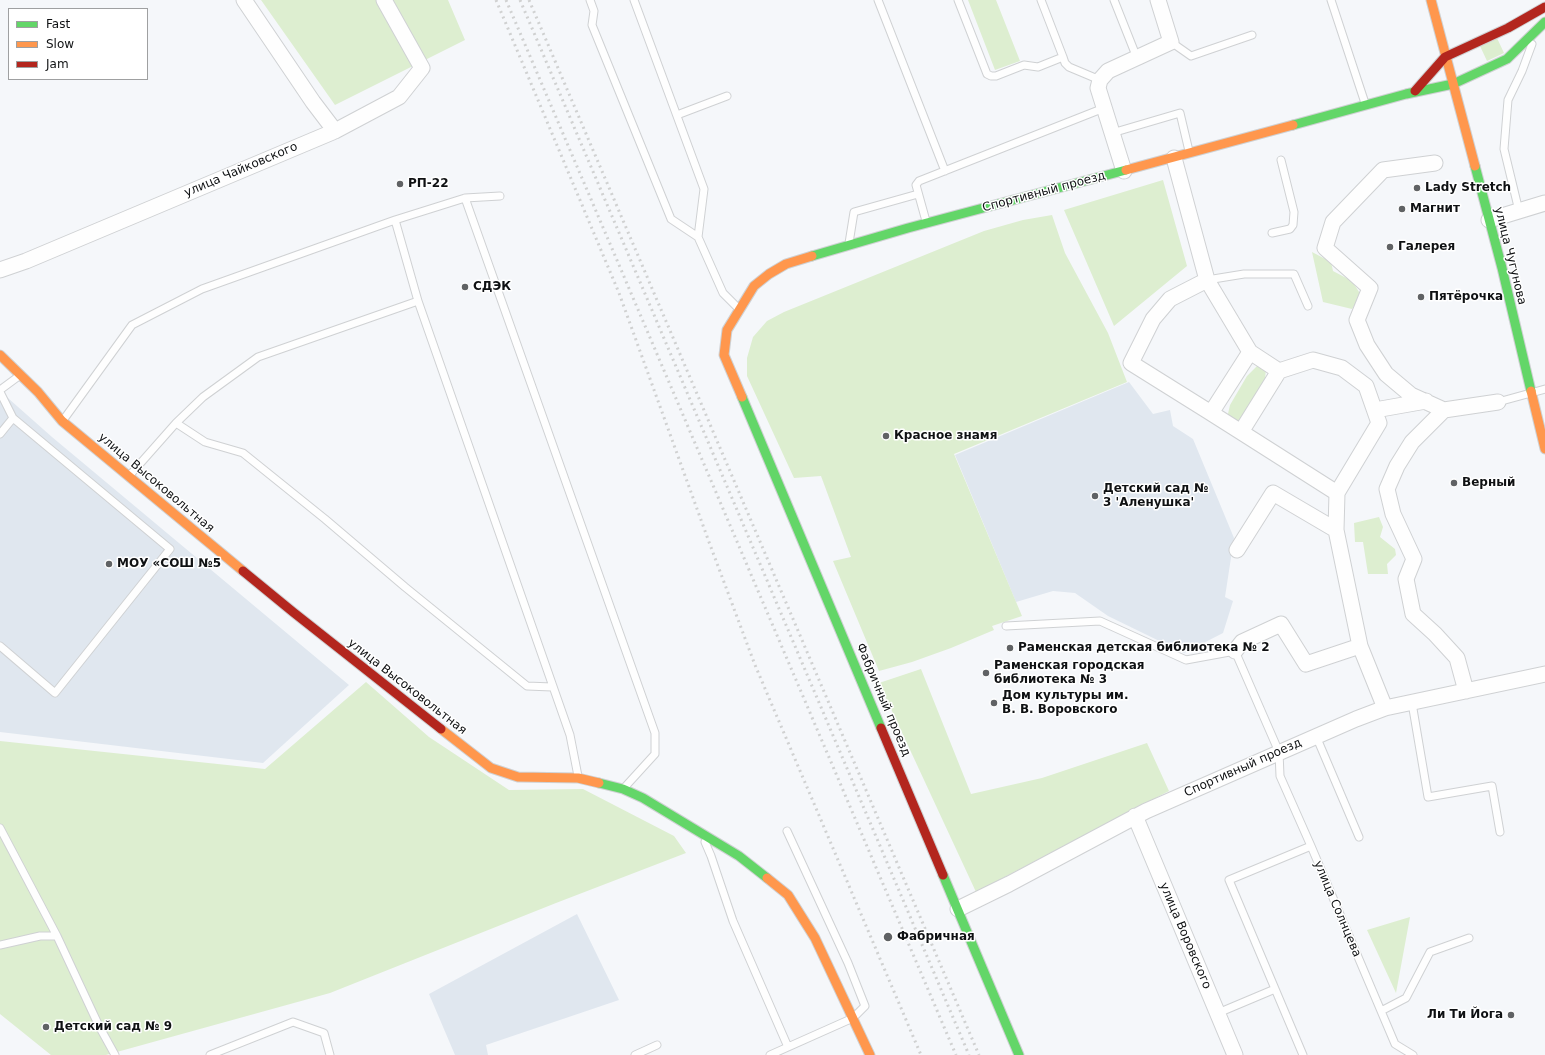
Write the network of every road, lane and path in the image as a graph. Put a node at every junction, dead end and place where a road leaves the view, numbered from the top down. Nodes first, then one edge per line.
1 (244, 0) edge
2 (384, 0) edge
3 (590, 0) edge
4 (634, 0) edge
5 (878, 0) edge
6 (958, 0) edge
7 (1041, 0) edge
8 (1114, 0) edge
9 (1158, 0) edge
10 (1331, 0) edge
11 (1431, 0) edge
12 (1545, 7) edge
13 (1545, 22) edge
14 (1534, 34) junction
15 (1252, 35) dead end
16 (1171, 42) junction
17 (1063, 57) junction
18 (1445, 57) junction
19 (1137, 58) junction
20 (1100, 80) junction
21 (1453, 84) junction
22 (1415, 91) junction
23 (728, 96) dead end
24 (1366, 105) junction
25 (1104, 108) junction
26 (677, 115) junction
27 (335, 131) junction
28 (1112, 133) junction
29 (1190, 153) junction
30 (1174, 158) junction
31 (1281, 160) dead end
32 (1435, 163) dead end
33 (945, 171) junction
34 (1124, 171) junction
35 (918, 194) junction
36 (500, 196) dead end
37 (465, 198) junction
38 (1545, 203) edge
39 (1519, 211) junction
40 (395, 220) junction
41 (1490, 220) junction
42 (926, 224) junction
43 (1272, 233) dead end
44 (698, 237) junction
45 (848, 246) junction
46 (0, 270) edge
47 (1207, 280) junction
48 (418, 301) junction
49 (1308, 306) dead end
50 (739, 309) junction
51 (1250, 352) junction
52 (0, 355) edge
53 (724, 355) joint
54 (1279, 371) junction
55 (21, 375) junction
56 (1545, 389) edge
57 (0, 391) edge
58 (1531, 392) junction
59 (1426, 401) junction
60 (1498, 402) joint
61 (1375, 410) junction
62 (1444, 410) junction
63 (1211, 413) junction
64 (13, 418) junction
65 (62, 421) junction
66 (176, 423) junction
67 (1241, 432) junction
68 (0, 434) edge
69 (1545, 449) edge
70 (129, 477) junction
71 (1337, 493) junction
72 (1336, 530) junction
73 (1237, 550) dead end
74 (1006, 626) dead end
75 (0, 646) edge
76 (1360, 646) junction
77 (1235, 651) junction
78 (1545, 674) edge
79 (552, 687) junction
80 (1466, 691) junction
81 (1412, 703) junction
82 (1385, 708) junction
83 (1316, 736) junction
84 (1278, 752) junction
85 (578, 778) junction
86 (623, 789) junction
87 (1135, 816) junction
88 (0, 828) edge
89 (700, 831) junction
90 (787, 831) dead end
91 (1500, 832) dead end
92 (1359, 838) dead end
93 (1311, 846) junction
94 (958, 909) junction
95 (57, 936) junction
96 (1469, 938) dead end
97 (0, 945) edge
98 (1275, 989) junction
99 (1381, 1011) junction
100 (1218, 1013) junction
101 (853, 1018) junction
102 (657, 1045) dead end
103 (788, 1047) junction
104 (115, 1055) edge
105 (210, 1055) edge
106 (330, 1055) edge
107 (635, 1055) edge
108 (770, 1055) edge
109 (870, 1055) edge
110 (1019, 1055) edge
111 (1235, 1055) edge
112 (1302, 1055) edge
113 (1413, 1055) edge

1 - 27 street
2 - 27 street, улица Чайковского
3 - 44 lane
4 - 26 lane
5 - 33 lane
6 - 17 lane
7 - 17 lane
8 - 19 lane
9 - 16 street
10 - 24 lane
11 - 18 main road, улица Чугунова
12 - 18 main road
13 - 14 main road, Спортивный проезд
14 - 21 main road, Спортивный проезд
14 - 39 lane
15 - 16 lane
16 - 19 street
17 - 20 lane
18 - 21 main road, улица Чугунова
18 - 22 main road
19 - 20 street
20 - 25 street
21 - 22 main road, Спортивный проезд
21 - 41 main road, улица Чугунова
22 - 24 main road, Спортивный проезд
23 - 26 lane
24 - 29 main road, Спортивный проезд
25 - 28 street
25 - 33 lane
26 - 44 lane
27 - 46 street, улица Чайковского
28 - 29 lane
28 - 34 street
29 - 30 main road, Спортивный проезд
30 - 34 main road, Спортивный проезд
30 - 47 street
31 - 43 lane
32 - 59 street
33 - 35 lane
34 - 42 main road, Спортивный проезд
35 - 42 lane
35 - 45 lane
36 - 37 lane
37 - 40 lane
37 - 86 lane
38 - 39 street
39 - 41 street
40 - 48 lane
40 - 65 lane
41 - 58 main road, улица Чугунова
42 - 45 main road, Спортивный проезд
44 - 50 lane
45 - 50 main road, Спортивный проезд
47 - 49 lane
47 - 51 street
47 - 63 street
48 - 66 lane
48 - 79 lane
50 - 53 main road, Спортивный проезд
51 - 54 street
51 - 63 street
52 - 55 main road, улица Высоковольтная
53 - 94 main road, Фабричный проезд
54 - 61 street
54 - 67 street
55 - 57 lane
55 - 65 main road, улица Высоковольтная
56 - 58 lane
57 - 64 lane
58 - 60 lane
58 - 69 main road, улица Чугунова
59 - 61 street
59 - 62 street
60 - 62 street
61 - 71 street
62 - 80 street
63 - 67 street
64 - 68 lane
64 - 75 lane
65 - 70 main road, улица Высоковольтная
66 - 70 lane
66 - 79 lane
67 - 71 street
70 - 85 main road, улица Высоковольтная
71 - 72 street
72 - 73 street
72 - 76 street
74 - 77 lane
76 - 77 street
76 - 82 street
77 - 84 lane, улица Солнцева
78 - 80 street, Спортивный проезд
79 - 85 lane
80 - 81 street, Спортивный проезд
81 - 82 street, Спортивный проезд
81 - 91 lane
82 - 83 street, Спортивный проезд
83 - 84 street, Спортивный проезд
83 - 92 lane
84 - 87 street, Спортивный проезд
84 - 93 lane, улица Солнцева
85 - 86 main road, улица Высоковольтная
86 - 89 main road, улица Высоковольтная
87 - 94 street, Спортивный проезд
87 - 100 street, улица Воровского
88 - 95 lane
89 - 101 main road, улица Высоковольтная
89 - 103 lane
90 - 101 lane
93 - 98 lane
93 - 99 lane, улица Солнцева
94 - 110 main road, Фабричный проезд
95 - 97 lane
95 - 104 lane
96 - 99 lane
98 - 100 lane
98 - 112 lane
99 - 113 lane, улица Солнцева
100 - 111 street, улица Воровского
101 - 103 lane
101 - 109 main road, улица Высоковольтная
102 - 107 lane
103 - 108 lane
105 - 106 lane

